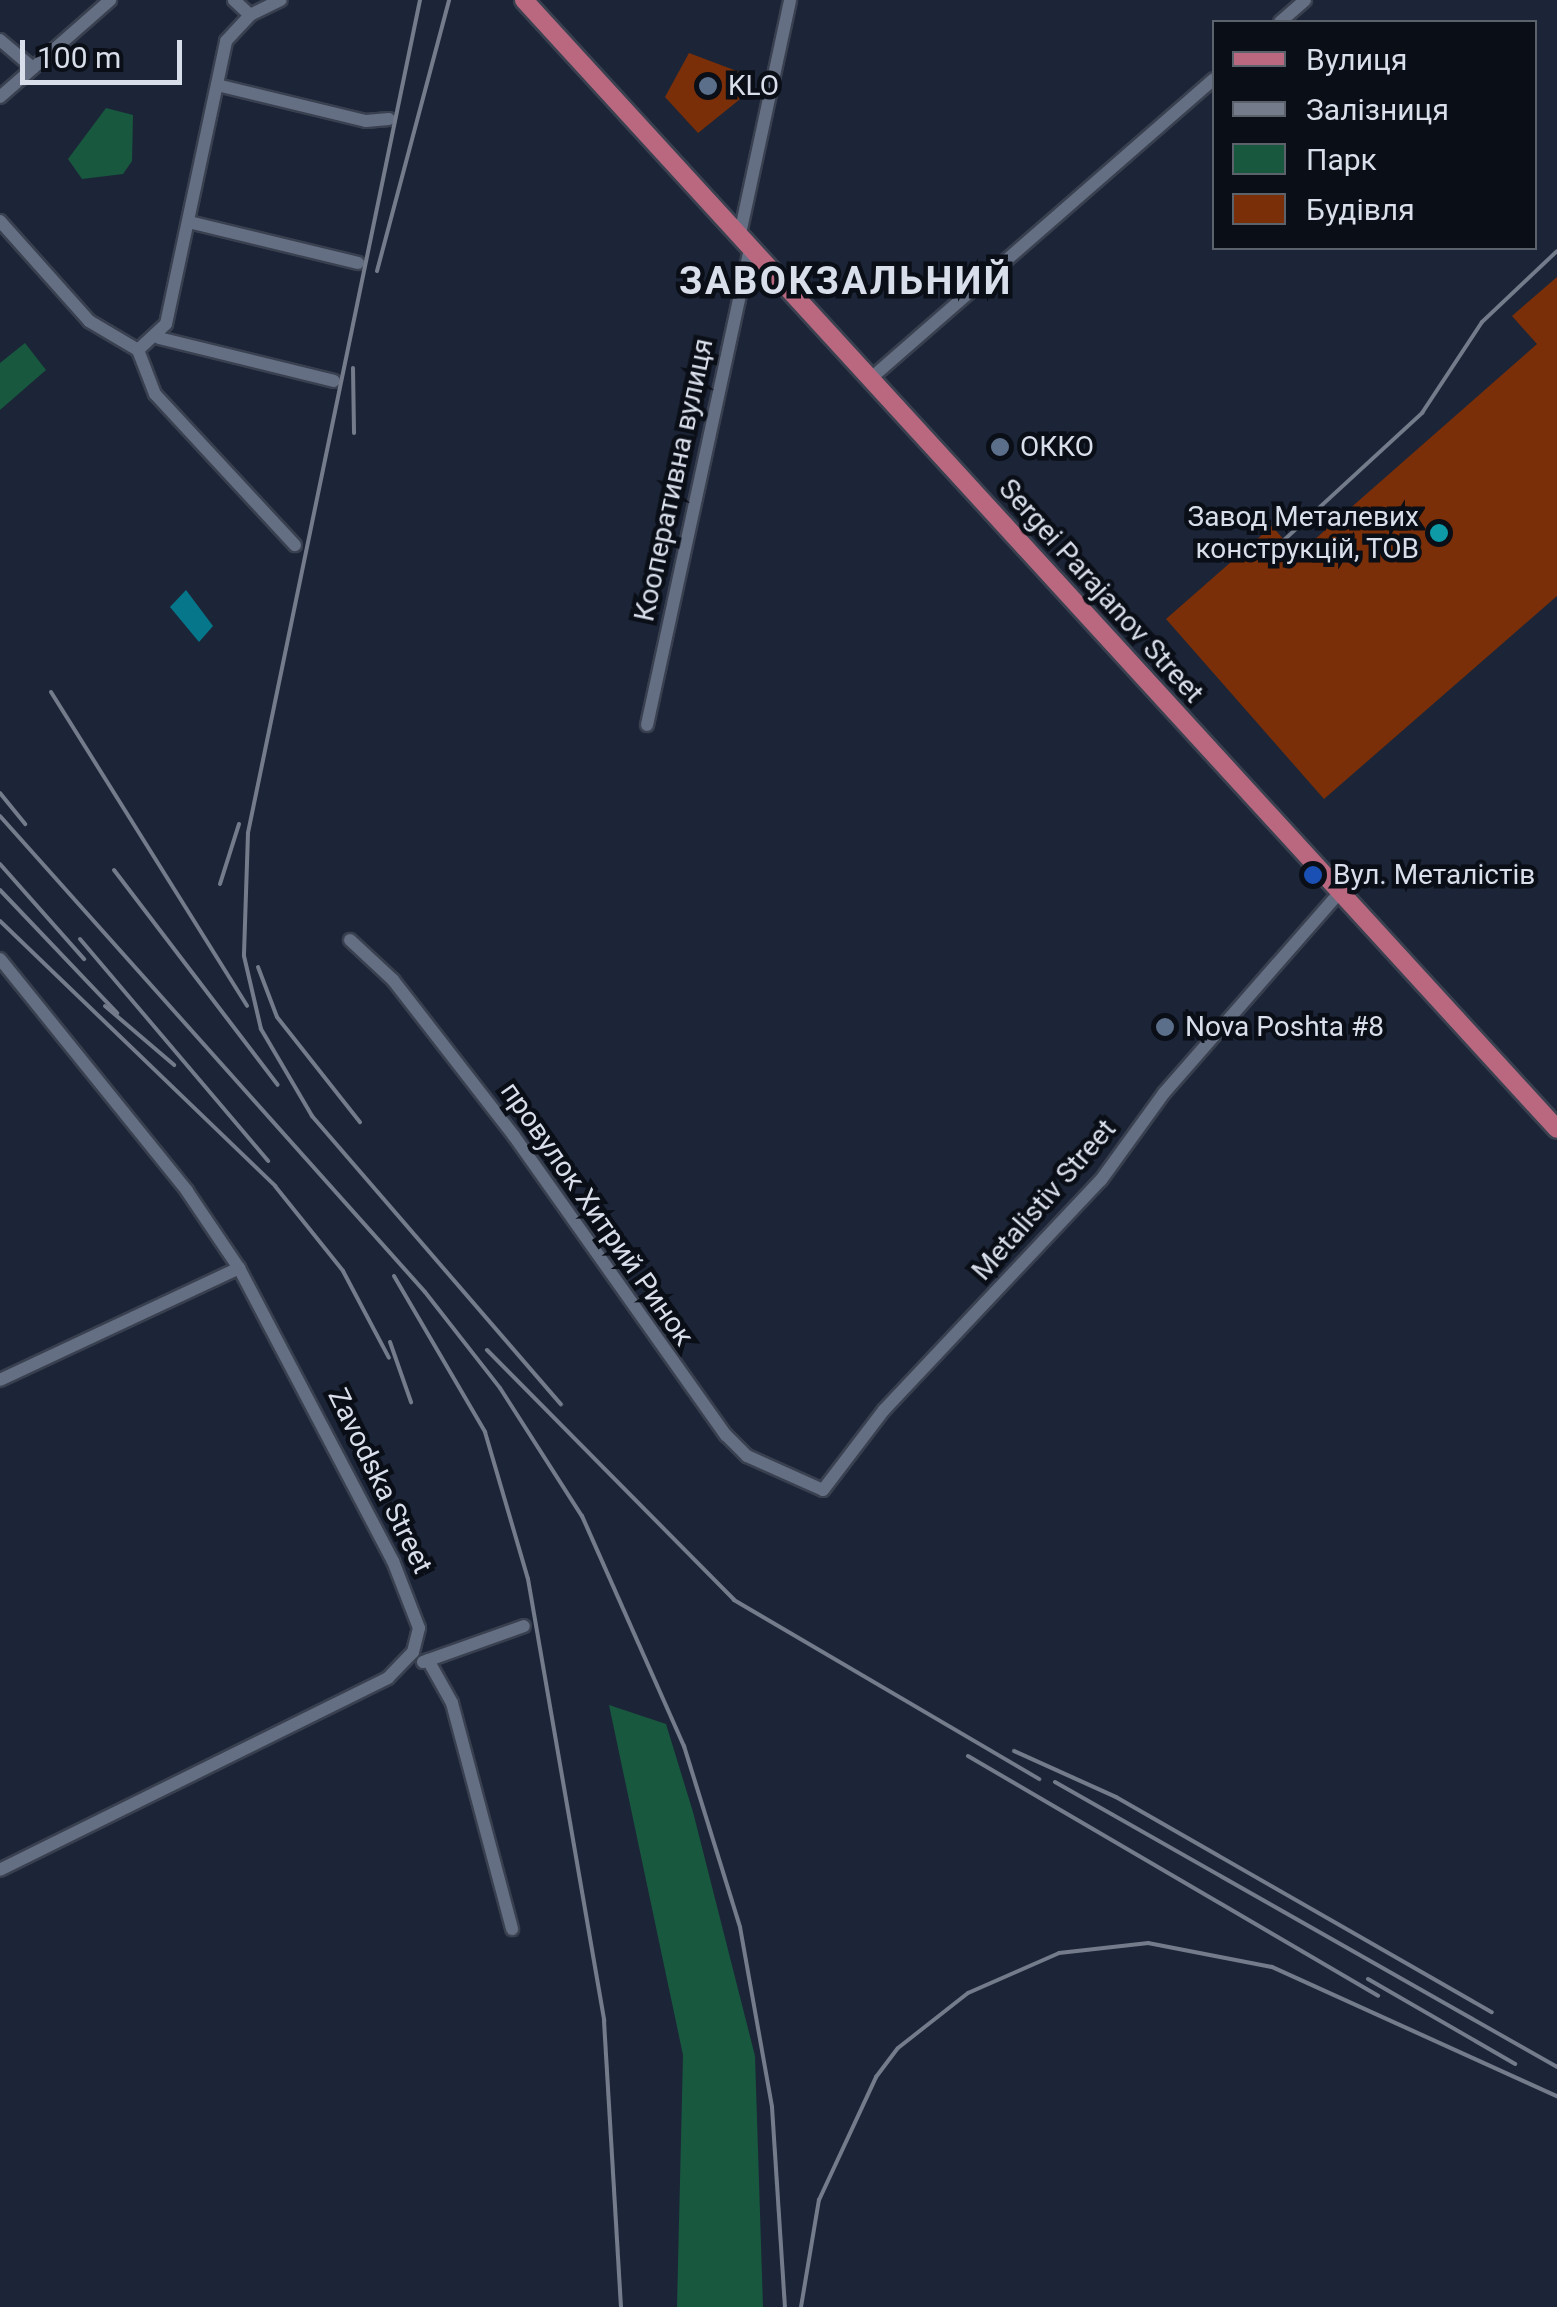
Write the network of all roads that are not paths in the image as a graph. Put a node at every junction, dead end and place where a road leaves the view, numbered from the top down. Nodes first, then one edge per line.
1 (110, 0) edge
2 (234, 0) edge
3 (281, 0) edge
4 (524, 0) edge
5 (790, 0) edge
6 (1305, 0) edge
7 (250, 15) junction
8 (1282, 20) edge
9 (0, 40) edge
10 (32, 68) junction
11 (1212, 81) edge
12 (217, 85) junction
13 (0, 97) edge
14 (389, 119) dead end
15 (0, 221) edge
16 (189, 222) junction
17 (745, 240) junction
18 (358, 264) dead end
19 (159, 338) junction
20 (138, 350) junction
21 (870, 379) junction
22 (334, 381) dead end
23 (295, 545) dead end
24 (647, 724) dead end
25 (1339, 893) junction
26 (350, 940) dead end
27 (0, 958) edge
28 (1557, 1129) edge
29 (239, 1268) junction
30 (0, 1380) edge
31 (822, 1490) joint
32 (524, 1626) dead end
33 (409, 1658) junction
34 (428, 1660) junction
35 (0, 1870) edge
36 (512, 1929) dead end

1 - 10 street
2 - 7 street
3 - 7 street
4 - 17 main road, Sergei Parajanov Street
5 - 17 street, Кооперативна вулиця
6 - 8 street
7 - 12 street
9 - 10 street
10 - 13 street
11 - 21 street
12 - 14 street
12 - 16 street
15 - 20 street
16 - 18 street
16 - 19 street
17 - 21 main road, Sergei Parajanov Street
17 - 24 street, Кооперативна вулиця
19 - 20 street
19 - 22 street
20 - 23 street
21 - 25 main road, Sergei Parajanov Street
25 - 28 main road, Sergei Parajanov Street
25 - 31 street, Metalistiv Street
26 - 31 street, провулок Хитрий Ринок
27 - 29 street, Zavodska Street
29 - 30 street
29 - 33 street, Zavodska Street
32 - 34 street
33 - 34 street
33 - 35 street
34 - 36 street

